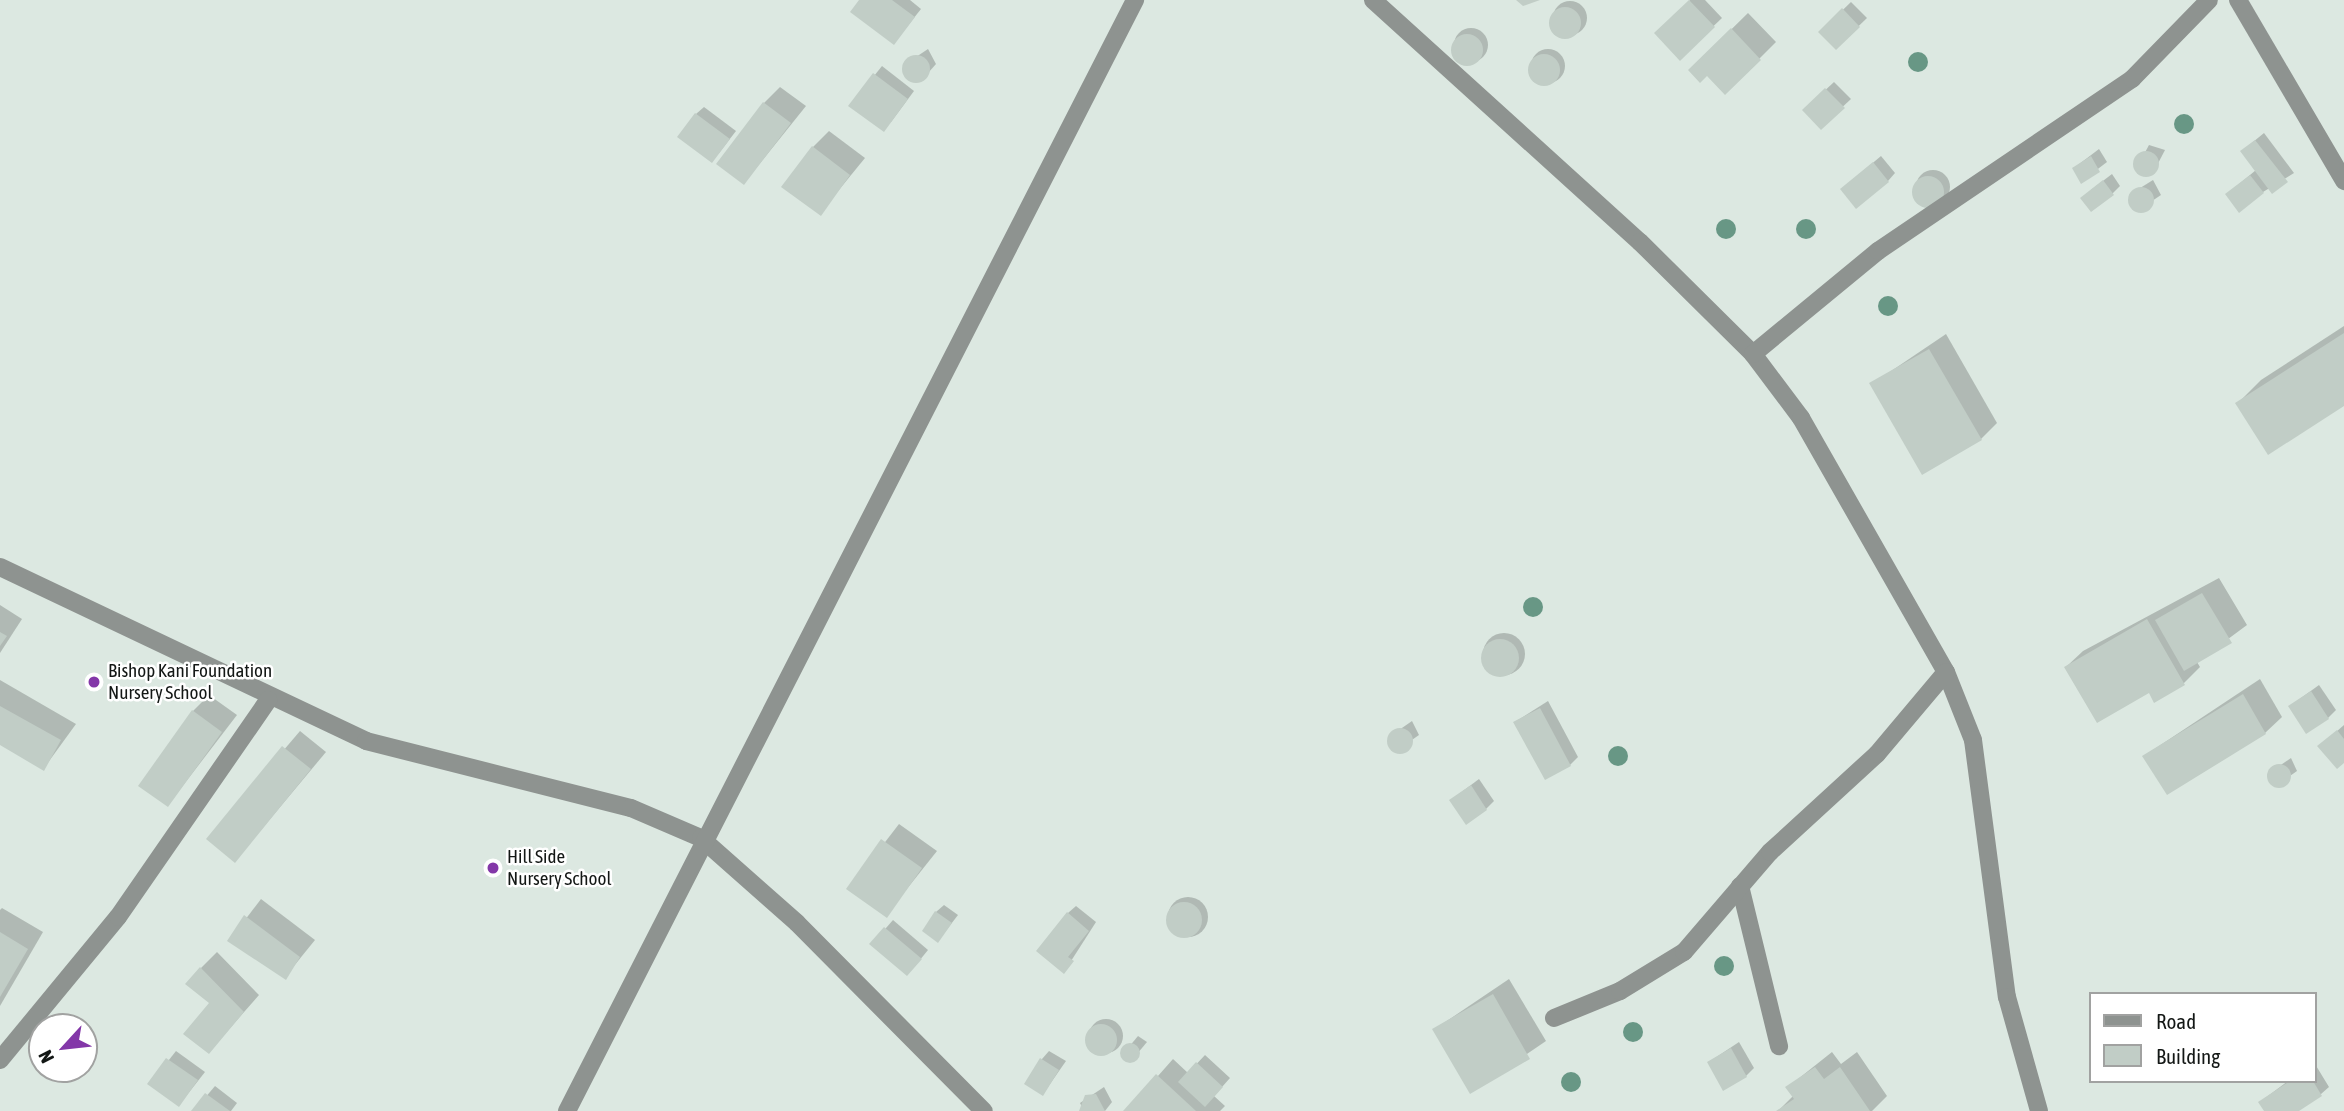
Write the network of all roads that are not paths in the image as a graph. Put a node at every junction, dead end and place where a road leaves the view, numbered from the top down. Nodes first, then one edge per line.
1 (1135, 0) edge
2 (1373, 0) edge
3 (2208, 0) edge
4 (2238, 0) edge
5 (2344, 181) edge
6 (1753, 354) junction
7 (0, 567) edge
8 (1947, 672) junction
9 (268, 700) junction
10 (701, 838) junction
11 (1740, 886) junction
12 (1554, 1018) dead end
13 (1779, 1046) dead end
14 (0, 1060) edge
15 (567, 1111) edge
16 (984, 1111) edge
17 (2039, 1111) edge

1 - 10 street
2 - 6 street
3 - 6 street
4 - 5 street
6 - 8 street
7 - 9 street
8 - 11 street
8 - 17 street
9 - 10 street
9 - 14 street
10 - 15 street
10 - 16 street
11 - 12 street
11 - 13 street

